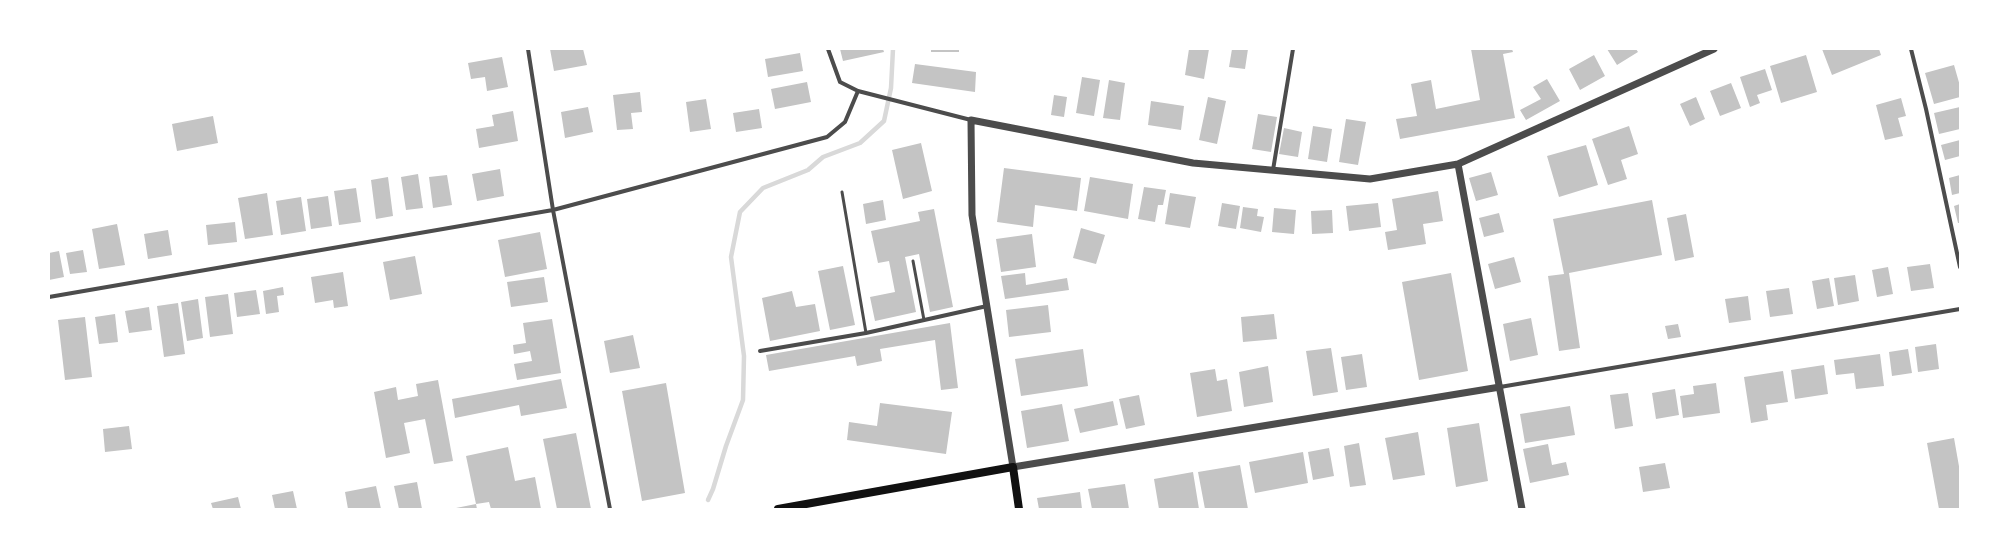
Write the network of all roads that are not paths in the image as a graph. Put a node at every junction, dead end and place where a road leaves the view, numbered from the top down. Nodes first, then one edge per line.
1 (528, 49) edge
2 (828, 49) edge
3 (1293, 49) edge
4 (1714, 49) edge
5 (1911, 49) edge
6 (858, 90) junction
7 (971, 120) junction
8 (1458, 164) junction
9 (1273, 170) junction
10 (842, 192) dead end
11 (553, 210) junction
12 (913, 261) dead end
13 (1960, 267) edge
14 (49, 297) edge
15 (987, 306) junction
16 (1960, 309) edge
17 (924, 320) junction
18 (866, 333) junction
19 (760, 351) dead end
20 (1500, 387) junction
21 (1013, 468) junction
22 (610, 509) edge
23 (778, 509) edge
24 (1019, 509) edge
25 (1522, 509) edge

1 - 11 street
2 - 6 street
3 - 9 street
4 - 8 street
5 - 13 street
6 - 7 street
6 - 11 street
7 - 9 street
7 - 15 street
8 - 9 street
8 - 20 street
10 - 18 lane
11 - 14 street
11 - 22 street
12 - 17 lane
15 - 17 street
15 - 21 street
16 - 20 street
17 - 18 street
18 - 19 street
20 - 21 street
20 - 25 street
21 - 23 main road
21 - 24 main road

